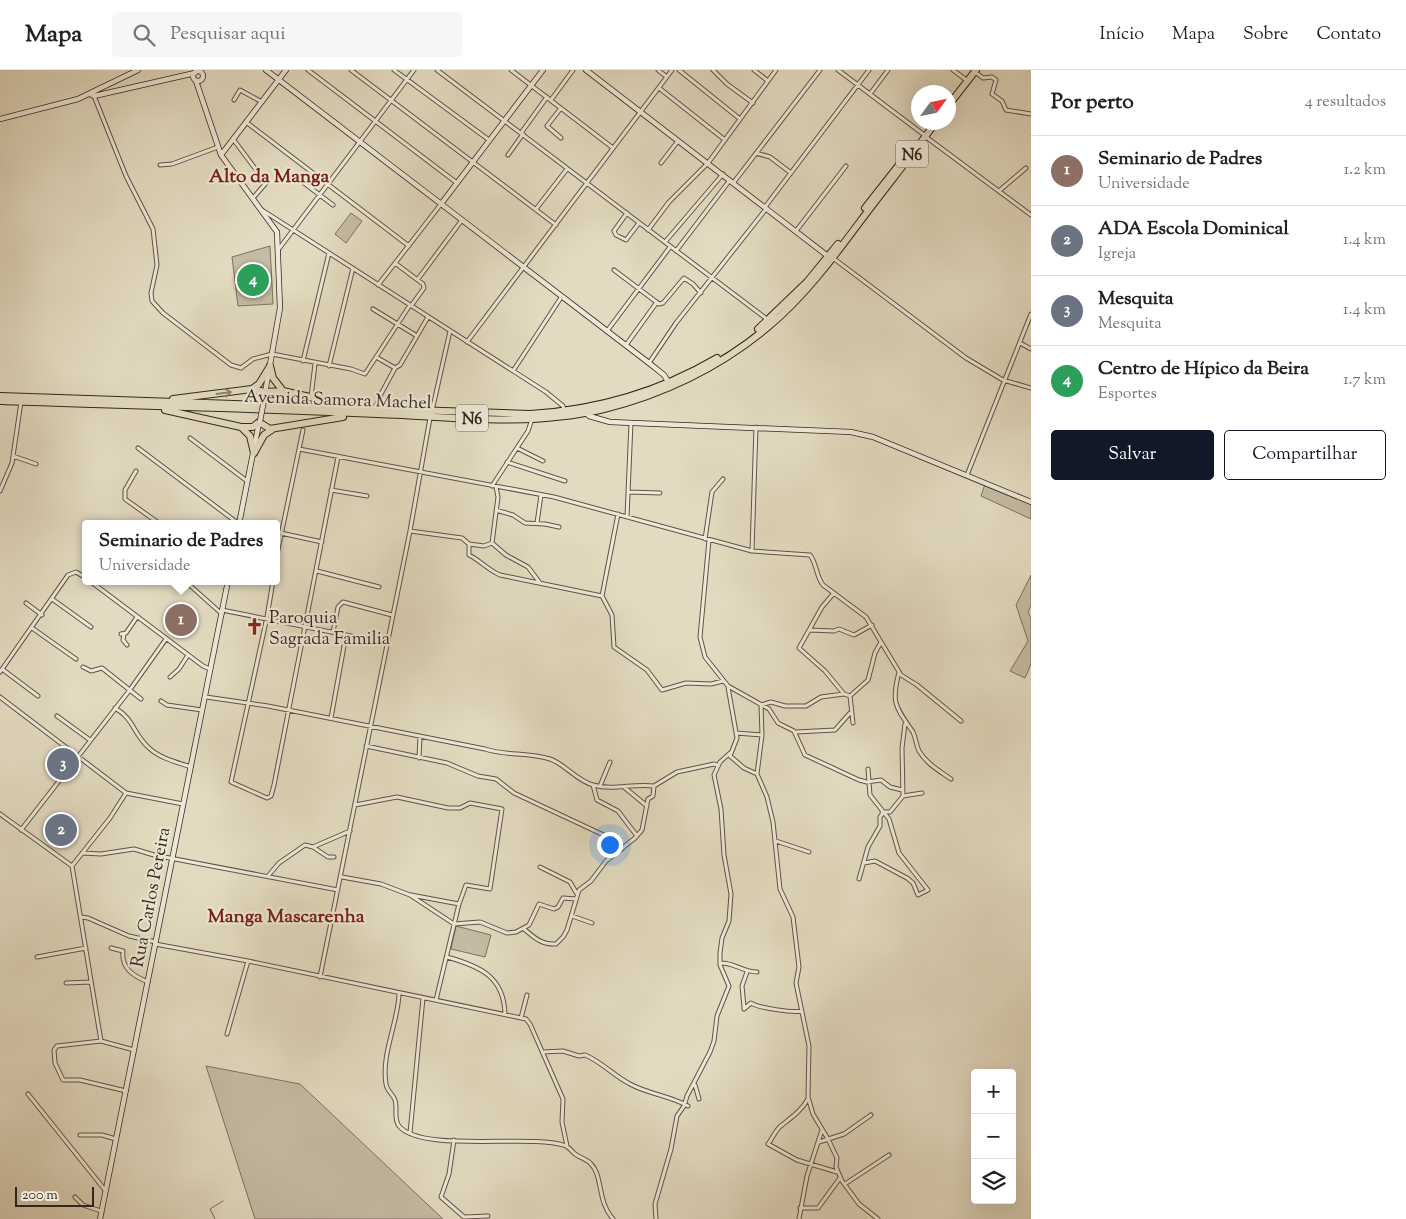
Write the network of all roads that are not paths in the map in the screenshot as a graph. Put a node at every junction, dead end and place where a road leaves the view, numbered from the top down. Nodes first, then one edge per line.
1 (138, 70) edge
2 (205, 70) edge
3 (266, 70) edge
4 (286, 70) edge
5 (308, 70) edge
6 (351, 70) edge
7 (394, 70) edge
8 (414, 70) edge
9 (437, 70) edge
10 (511, 70) edge
11 (544, 70) edge
12 (573, 70) edge
13 (586, 70) edge
14 (658, 70) edge
15 (672, 70) edge
16 (678, 70) edge
17 (712, 70) edge
18 (754, 70) edge
19 (776, 70) edge
20 (820, 70) edge
21 (838, 70) edge
22 (848, 70) edge
23 (869, 70) edge
24 (888, 70) edge
25 (953, 70) edge
26 (975, 71) edge
27 (198, 75) edge
28 (845, 75) junction
29 (667, 77) junction
30 (965, 79) junction
31 (278, 80) junction
32 (407, 80) junction
33 (768, 81) junction
34 (112, 84) junction
35 (859, 85) junction
36 (531, 86) junction
37 (659, 88) junction
38 (956, 91) edge
39 (114, 92) junction
40 (870, 94) junction
41 (92, 95) junction
42 (956, 96) edge
43 (546, 97) junction
44 (234, 100) dead end
45 (391, 100) junction
46 (551, 100) junction
47 (262, 102) junction
48 (753, 103) junction
49 (561, 108) junction
50 (641, 112) junction
51 (1031, 114) edge
52 (0, 119) edge
53 (740, 119) junction
54 (376, 121) junction
55 (504, 121) junction
56 (246, 122) junction
57 (927, 130) edge
58 (929, 130) edge
59 (522, 134) junction
60 (924, 135) junction
61 (561, 138) dead end
62 (233, 139) junction
63 (489, 140) junction
64 (725, 140) junction
65 (679, 141) junction
66 (360, 142) junction
67 (218, 147) junction
68 (613, 148) junction
69 (756, 153) junction
70 (508, 154) dead end
71 (222, 155) junction
72 (473, 162) junction
73 (661, 163) dead end
74 (708, 163) junction
75 (160, 165) dead end
76 (846, 166) dead end
77 (1026, 168) dead end
78 (568, 169) junction
79 (791, 173) junction
80 (723, 174) junction
81 (300, 180) dead end
82 (732, 181) junction
83 (457, 183) junction
84 (587, 183) junction
85 (328, 184) junction
86 (999, 191) junction
87 (320, 195) junction
88 (253, 198) junction
89 (441, 204) junction
90 (333, 205) dead end
91 (766, 208) junction
92 (262, 210) junction
93 (536, 210) junction
94 (627, 214) junction
95 (1031, 215) edge
96 (462, 220) junction
97 (639, 223) junction
98 (556, 225) junction
99 (293, 230) junction
100 (648, 230) junction
101 (796, 231) junction
102 (665, 242) junction
103 (409, 246) junction
104 (670, 247) junction
105 (278, 250) junction
106 (676, 251) junction
107 (329, 253) junction
108 (831, 257) junction
109 (395, 263) junction
110 (524, 267) junction
111 (353, 268) junction
112 (614, 270) dead end
113 (712, 278) junction
114 (418, 279) junction
115 (378, 285) junction
116 (639, 288) junction
117 (701, 293) junction
118 (562, 296) junction
119 (657, 302) junction
120 (410, 305) junction
121 (373, 309) dead end
122 (1031, 314) edge
123 (428, 317) junction
124 (769, 320) junction
125 (1030, 321) edge
126 (397, 326) junction
127 (450, 331) junction
128 (607, 331) junction
129 (417, 336) junction
130 (467, 342) junction
131 (1020, 343) junction
132 (626, 346) junction
133 (1031, 349) edge
134 (272, 354) junction
135 (376, 357) junction
136 (303, 361) junction
137 (649, 363) junction
138 (315, 364) junction
139 (270, 366) junction
140 (329, 366) junction
141 (395, 368) junction
142 (513, 371) junction
143 (1003, 380) junction
144 (670, 383) junction
145 (1031, 388) edge
146 (252, 389) junction
147 (283, 391) junction
148 (265, 393) junction
149 (0, 396) edge
150 (311, 397) junction
151 (0, 401) edge
152 (21, 402) junction
153 (159, 404) junction
154 (366, 409) junction
155 (375, 410) junction
156 (564, 411) junction
157 (586, 413) junction
158 (359, 415) junction
159 (431, 415) junction
160 (532, 419) junction
161 (260, 422) junction
162 (631, 423) junction
163 (241, 427) junction
164 (756, 427) junction
165 (273, 428) junction
166 (303, 430) dead end
167 (190, 438) dead end
168 (138, 448) dead end
169 (517, 448) junction
170 (299, 449) junction
171 (254, 453) junction
172 (13, 456) junction
173 (338, 457) junction
174 (543, 461) dead end
175 (507, 462) junction
176 (36, 464) dead end
177 (136, 471) dead end
178 (421, 474) junction
179 (966, 475) junction
180 (723, 479) dead end
181 (247, 481) junction
182 (565, 481) dead end
183 (494, 486) junction
184 (331, 490) junction
185 (0, 491) edge
186 (630, 492) junction
187 (660, 493) dead end
188 (542, 495) junction
189 (367, 496) dead end
190 (1031, 502) edge
191 (496, 510) junction
192 (618, 514) junction
193 (627, 516) junction
194 (154, 520) edge
195 (232, 520) edge
196 (240, 520) edge
197 (536, 523) junction
198 (559, 528) dead end
199 (410, 531) junction
200 (282, 534) junction
201 (707, 540) junction
202 (280, 542) edge
203 (322, 542) junction
204 (492, 543) junction
205 (469, 544) junction
206 (752, 551) junction
207 (316, 571) junction
208 (82, 576) edge
209 (541, 584) junction
210 (95, 585) edge
211 (190, 585) edge
212 (227, 585) edge
213 (272, 585) edge
214 (379, 587) dead end
215 (834, 593) junction
216 (602, 596) junction
217 (52, 599) junction
218 (26, 603) dead end
219 (222, 612) junction
220 (392, 614) junction
221 (42, 615) junction
222 (137, 617) junction
223 (268, 617) junction
224 (305, 625) junction
225 (872, 625) junction
226 (91, 627) dead end
227 (32, 628) junction
228 (810, 630) junction
229 (334, 632) junction
230 (346, 635) junction
231 (166, 639) junction
232 (881, 642) junction
233 (386, 643) junction
234 (127, 645) dead end
235 (188, 655) junction
236 (76, 658) dead end
237 (83, 667) dead end
238 (211, 669) junction
239 (1, 671) edge
240 (899, 671) junction
241 (170, 676) dead end
242 (723, 681) junction
243 (728, 686) junction
244 (129, 691) junction
245 (844, 694) junction
246 (38, 696) dead end
247 (206, 696) junction
248 (850, 696) junction
249 (0, 698) edge
250 (141, 699) dead end
251 (161, 701) dead end
252 (247, 702) junction
253 (761, 705) junction
254 (114, 708) junction
255 (202, 710) junction
256 (289, 710) junction
257 (850, 712) junction
258 (57, 716) dead end
259 (331, 718) junction
260 (961, 721) dead end
261 (853, 723) dead end
262 (905, 723) junction
263 (370, 726) junction
264 (796, 732) junction
265 (736, 733) junction
266 (762, 735) junction
267 (420, 736) junction
268 (90, 740) junction
269 (366, 746) junction
270 (730, 753) junction
271 (77, 756) junction
272 (419, 758) junction
273 (610, 762) dead end
274 (717, 765) junction
275 (191, 767) junction
276 (868, 769) dead end
277 (757, 774) junction
278 (951, 779) dead end
279 (870, 782) junction
280 (593, 785) junction
281 (600, 786) junction
282 (654, 786) junction
283 (624, 788) junction
284 (902, 790) junction
285 (126, 793) junction
286 (922, 793) dead end
287 (902, 796) junction
288 (183, 804) junction
289 (355, 805) junction
290 (647, 807) junction
291 (883, 813) junction
292 (0, 814) edge
293 (21, 830) junction
294 (350, 831) junction
295 (637, 836) junction
296 (776, 842) junction
297 (314, 847) junction
298 (622, 849) junction
299 (809, 852) dead end
300 (82, 853) junction
301 (334, 857) dead end
302 (172, 858) junction
303 (864, 863) junction
304 (72, 866) junction
305 (540, 867) dead end
306 (268, 876) junction
307 (342, 877) junction
308 (859, 879) dead end
309 (338, 890) junction
310 (577, 894) junction
311 (410, 895) junction
312 (576, 898) junction
313 (459, 904) junction
314 (572, 916) junction
315 (81, 917) junction
316 (592, 923) dead end
317 (454, 924) junction
318 (524, 929) junction
319 (156, 943) junction
320 (86, 948) junction
321 (111, 948) dead end
322 (37, 957) dead end
323 (447, 957) junction
324 (248, 961) junction
325 (720, 963) junction
326 (747, 972) junction
327 (757, 972) dead end
328 (320, 977) junction
329 (91, 982) junction
330 (148, 982) junction
331 (66, 983) dead end
332 (399, 994) junction
333 (527, 995) dead end
334 (423, 998) junction
335 (436, 1000) junction
336 (802, 1011) junction
337 (505, 1014) junction
338 (521, 1018) junction
339 (227, 1034) dead end
340 (101, 1041) junction
341 (134, 1050) junction
342 (542, 1052) junction
343 (696, 1082) junction
344 (126, 1091) junction
345 (28, 1094) dead end
346 (808, 1098) junction
347 (699, 1099) dead end
348 (687, 1105) junction
349 (871, 1115) dead end
350 (822, 1129) junction
351 (410, 1133) junction
352 (80, 1135) dead end
353 (116, 1139) junction
354 (828, 1139) junction
355 (454, 1140) junction
356 (818, 1142) junction
357 (567, 1146) junction
358 (889, 1155) dead end
359 (810, 1165) junction
360 (838, 1172) junction
361 (841, 1178) junction
362 (845, 1184) junction
363 (105, 1190) junction
364 (75, 1197) dead end
365 (800, 1208) junction
366 (101, 1211) junction
367 (488, 1216) dead end
368 (100, 1219) edge
369 (613, 1219) edge
370 (656, 1219) edge
371 (799, 1219) edge
372 (878, 1219) edge

1 - 34 main road
2 - 27 main road
3 - 31 main road
4 - 31 main road
5 - 54 street
6 - 45 street
7 - 32 street
8 - 32 street
9 - 55 street
10 - 36 street
11 - 36 main road
12 - 46 street
13 - 50 main road
14 - 29 street
15 - 29 street
16 - 53 street
17 - 48 street
18 - 33 street
19 - 33 street
20 - 69 street
21 - 28 street
22 - 28 street
23 - 35 street
24 - 40 street
25 - 30 street
26 - 30 highway
26 - 42 highway
26 - 51 street
27 - 39 main road
27 - 67 main road
28 - 35 street
29 - 37 street
30 - 38 highway
31 - 47 main road
31 - 66 main road
32 - 45 street
32 - 63 street
33 - 48 street
34 - 39 main road
34 - 41 main road
35 - 40 street
35 - 79 street
36 - 43 street
36 - 55 main road
37 - 50 street
37 - 64 street
39 - 41 main road
40 - 60 street
41 - 52 main road
41 - 134 street
43 - 46 street
43 - 59 street
44 - 47 street
45 - 54 street
45 - 72 street
46 - 49 street
47 - 56 main road
48 - 53 street
49 - 61 street
49 - 68 street
50 - 65 main road
50 - 68 street
53 - 64 street
54 - 66 street
54 - 83 street
55 - 59 street
55 - 63 main road
56 - 62 main road
56 - 85 street
57 - 60 highway, N6
58 - 60 highway, N6
59 - 70 street
59 - 78 street
60 - 86 street
60 - 108 highway, Avenida Samora Machel / N6
62 - 71 main road
62 - 88 street
63 - 72 main road
64 - 74 street
65 - 73 street
65 - 74 main road
66 - 85 street
66 - 89 main road
67 - 71 main road
67 - 75 street
68 - 84 street
69 - 79 street
69 - 82 street
71 - 88 main road
72 - 83 main road
72 - 93 street
74 - 80 main road
74 - 100 street
76 - 101 street
77 - 86 street
78 - 84 street
78 - 93 street
79 - 91 street
80 - 82 main road
80 - 102 street
81 - 87 street
82 - 91 main road
82 - 106 street
83 - 89 main road
84 - 94 street
84 - 98 street
85 - 87 street
85 - 103 street
86 - 95 street
87 - 90 street
87 - 99 street
88 - 92 main road
89 - 96 main road
89 - 103 street
91 - 101 main road
91 - 113 street
92 - 99 street
92 - 105 main road
93 - 98 street
94 - 97 street
94 - 97 street
96 - 110 main road
96 - 114 street
97 - 100 street
98 - 110 street
99 - 105 street
99 - 107 street
100 - 102 street
101 - 108 main road
102 - 104 street
103 - 109 street
104 - 106 street
104 - 116 street
105 - 134 main road
106 - 113 street
107 - 111 street
107 - 136 street
108 - 124 highway, N6
108 - 143 street
108 - 157 highway, Avenida Samora Machel / N6
109 - 114 street
109 - 115 street
110 - 118 main road
110 - 130 street
111 - 115 street
111 - 140 street
112 - 116 street
113 - 117 street
113 - 124 street
114 - 120 street
115 - 120 street
116 - 119 street
116 - 128 street
117 - 119 street
117 - 137 street
118 - 128 main road
118 - 142 street
119 - 132 street
120 - 123 street
120 - 126 street
121 - 126 street
122 - 125 street
123 - 127 street
123 - 129 street
124 - 144 highway, Avenida Samora Machel / N6
125 - 131 street
126 - 129 street
126 - 135 street
127 - 130 street
127 - 159 street
128 - 132 main road
129 - 141 street
130 - 142 street
131 - 133 street
131 - 143 street
132 - 137 main road
134 - 136 street
134 - 139 main road
135 - 140 street
135 - 141 street
136 - 138 street
137 - 144 main road
138 - 140 street
138 - 150 street
139 - 146 highway
139 - 147 highway
139 - 148 main road
141 - 155 street
142 - 156 street
143 - 145 street
143 - 179 street
144 - 156 highway, Avenida Samora Machel / N6
146 - 148 highway
153 -> 146 highway
147 - 148 highway
147 - 150 highway
148 - 161 main road, bridge
149 - 153 highway, Avenida Samora Machel / N6
150 - 154 highway
151 - 152 highway, Avenida Samora Machel / N6
152 - 153 highway, Avenida Samora Machel / N6
152 - 172 street
153 - 154 highway, Avenida Samora Machel / N6
153 - 158 highway, Avenida Samora Machel / N6
153 - 163 highway
154 - 155 highway, Avenida Samora Machel / N6
155 - 159 highway, Avenida Samora Machel / N6
156 - 159 highway, Avenida Samora Machel / N6
157 - 160 highway, Avenida Samora Machel / N6
157 - 162 main road
158 - 159 highway, Avenida Samora Machel / N6
158 - 165 highway
159 - 160 highway, Avenida Samora Machel / N6
159 - 178 street
160 - 169 street
161 - 163 highway
161 - 165 highway
161 - 171 main road
162 - 164 main road
162 - 186 street
163 - 171 highway
164 - 179 main road
164 - 206 street
165 - 171 highway
166 - 170 street
167 - 181 street
168 - 195 street
169 - 174 street
169 - 175 street
170 - 173 street
170 - 200 street
171 - 181 main road
172 - 176 street
172 - 185 street
173 - 178 street
173 - 184 street
175 - 182 street
175 - 183 street
177 - 194 street
178 - 183 street
178 - 199 street
179 - 190 main road
180 - 201 street
181 - 196 main road
183 - 188 street
183 - 191 street
184 - 189 street
184 - 203 street
186 - 187 street
186 - 193 street
188 - 192 street
188 - 197 street
191 - 197 street
191 - 204 street
192 - 193 street
192 - 216 street
193 - 201 street
197 - 198 street
199 - 205 street
199 - 220 street
200 - 202 street
200 - 203 street
201 - 206 street
201 - 242 street
203 - 207 street
204 - 205 street
204 - 209 street
205 - 209 street
206 - 215 street
207 - 214 street
207 - 224 street
208 - 217 street
209 - 216 street
210 - 222 street
211 - 219 street
212 - 219 main road, Rua Carlos Pereira
213 - 223 street
215 - 225 street
215 - 228 street
216 - 242 street
217 - 221 street
217 - 226 street
218 - 221 street
219 - 223 street
219 - 238 main road, Rua Carlos Pereira
220 - 229 street
220 - 233 street
221 - 227 street
222 - 231 street
222 - 234 street
223 - 224 street
223 - 252 street
224 - 229 street
224 - 256 street
225 - 228 street
225 - 232 street
227 - 236 street
227 - 239 street
228 - 245 street
229 - 230 street
230 - 233 street
230 - 259 street
231 - 235 street
231 - 244 street
232 - 240 street
232 - 248 street
233 - 263 street
235 - 238 street
235 - 241 street
237 - 244 street
238 - 247 main road, Rua Carlos Pereira
239 - 246 street
240 - 260 street
240 - 262 street
242 - 243 street
243 - 253 street
243 - 265 street
244 - 250 street
244 - 254 street
245 - 248 street
245 - 253 street
247 - 252 street
247 - 255 main road, Rua Carlos Pereira
248 - 257 street
249 - 271 street
251 - 255 street
252 - 256 street
252 - 256 street
253 - 264 street
253 - 266 street
254 - 268 street
254 - 275 street
255 - 275 main road, Rua Carlos Pereira
256 - 259 street
257 - 261 street
257 - 264 street
258 - 268 street
259 - 263 street
262 - 278 street
262 - 284 street
263 - 267 street
263 - 269 street
264 - 279 street
265 - 266 street
265 - 270 street
266 - 277 street
267 - 272 street
267 - 280 street
268 - 271 street
269 - 272 street
269 - 289 street
270 - 274 street
270 - 277 street
271 - 285 street
271 - 293 street
272 - 298 street
273 - 281 street
274 - 282 street
274 - 325 street
275 - 288 main road, Rua Carlos Pereira
276 - 279 street
277 - 296 street
279 - 284 street
279 - 291 street
280 - 281 street
280 - 295 street
281 - 283 street
282 - 283 street
282 - 290 street
283 - 290 street
284 - 287 street
285 - 288 street
285 - 300 street
286 - 287 street
287 - 291 street
288 - 302 main road, Rua Carlos Pereira
289 - 294 street
289 - 313 street
290 - 295 street
291 - 303 street
291 - 303 street
292 - 293 street
293 - 304 street
294 - 297 street
294 - 307 street
295 - 298 street
296 - 299 street
296 - 336 street
297 - 301 street
297 - 306 street
298 - 310 street
300 - 302 street
300 - 304 street
302 - 306 street
302 - 319 main road, Rua Carlos Pereira
303 - 308 street
304 - 315 street
305 - 310 street
306 - 309 street
307 - 309 street
307 - 311 street
309 - 328 street
310 - 312 street
311 - 313 street
311 - 317 street
312 - 314 street
312 - 318 street
313 - 317 street
314 - 316 street
314 - 318 street
315 - 319 street
315 - 320 street
317 - 318 street
317 - 323 street
319 - 324 street
319 - 330 main road, Rua Carlos Pereira
320 - 322 street
320 - 329 street
321 - 330 street
323 - 335 street
323 - 337 street
324 - 328 street
324 - 339 street
325 - 326 street
325 - 343 street
326 - 327 street
326 - 336 street
328 - 332 street
329 - 331 street
329 - 340 street
330 - 341 main road, Rua Carlos Pereira
332 - 334 street
332 - 351 street
333 - 338 street
334 - 335 street
334 - 351 street
335 - 337 street
336 - 346 street
337 - 338 street
338 - 342 street
340 - 341 street
340 - 344 street
341 - 344 main road, Rua Carlos Pereira
342 - 348 street
342 - 357 street
343 - 347 street
343 - 348 street
344 - 353 main road, Rua Carlos Pereira
345 - 363 street
346 - 350 street
346 - 359 street
348 - 370 street
349 - 354 street
350 - 354 street
350 - 356 street
351 - 355 street
352 - 353 street
353 - 363 main road, Rua Carlos Pereira
354 - 356 street
354 - 360 street
355 - 357 street
355 - 367 street
356 - 359 street
357 - 369 street
358 - 362 street
359 - 360 street
359 - 365 street
360 - 361 street
361 - 362 street
361 - 365 street
362 - 372 street
363 - 366 main road, Rua Carlos Pereira
364 - 366 street
365 - 371 street
366 - 368 main road, Rua Carlos Pereira

